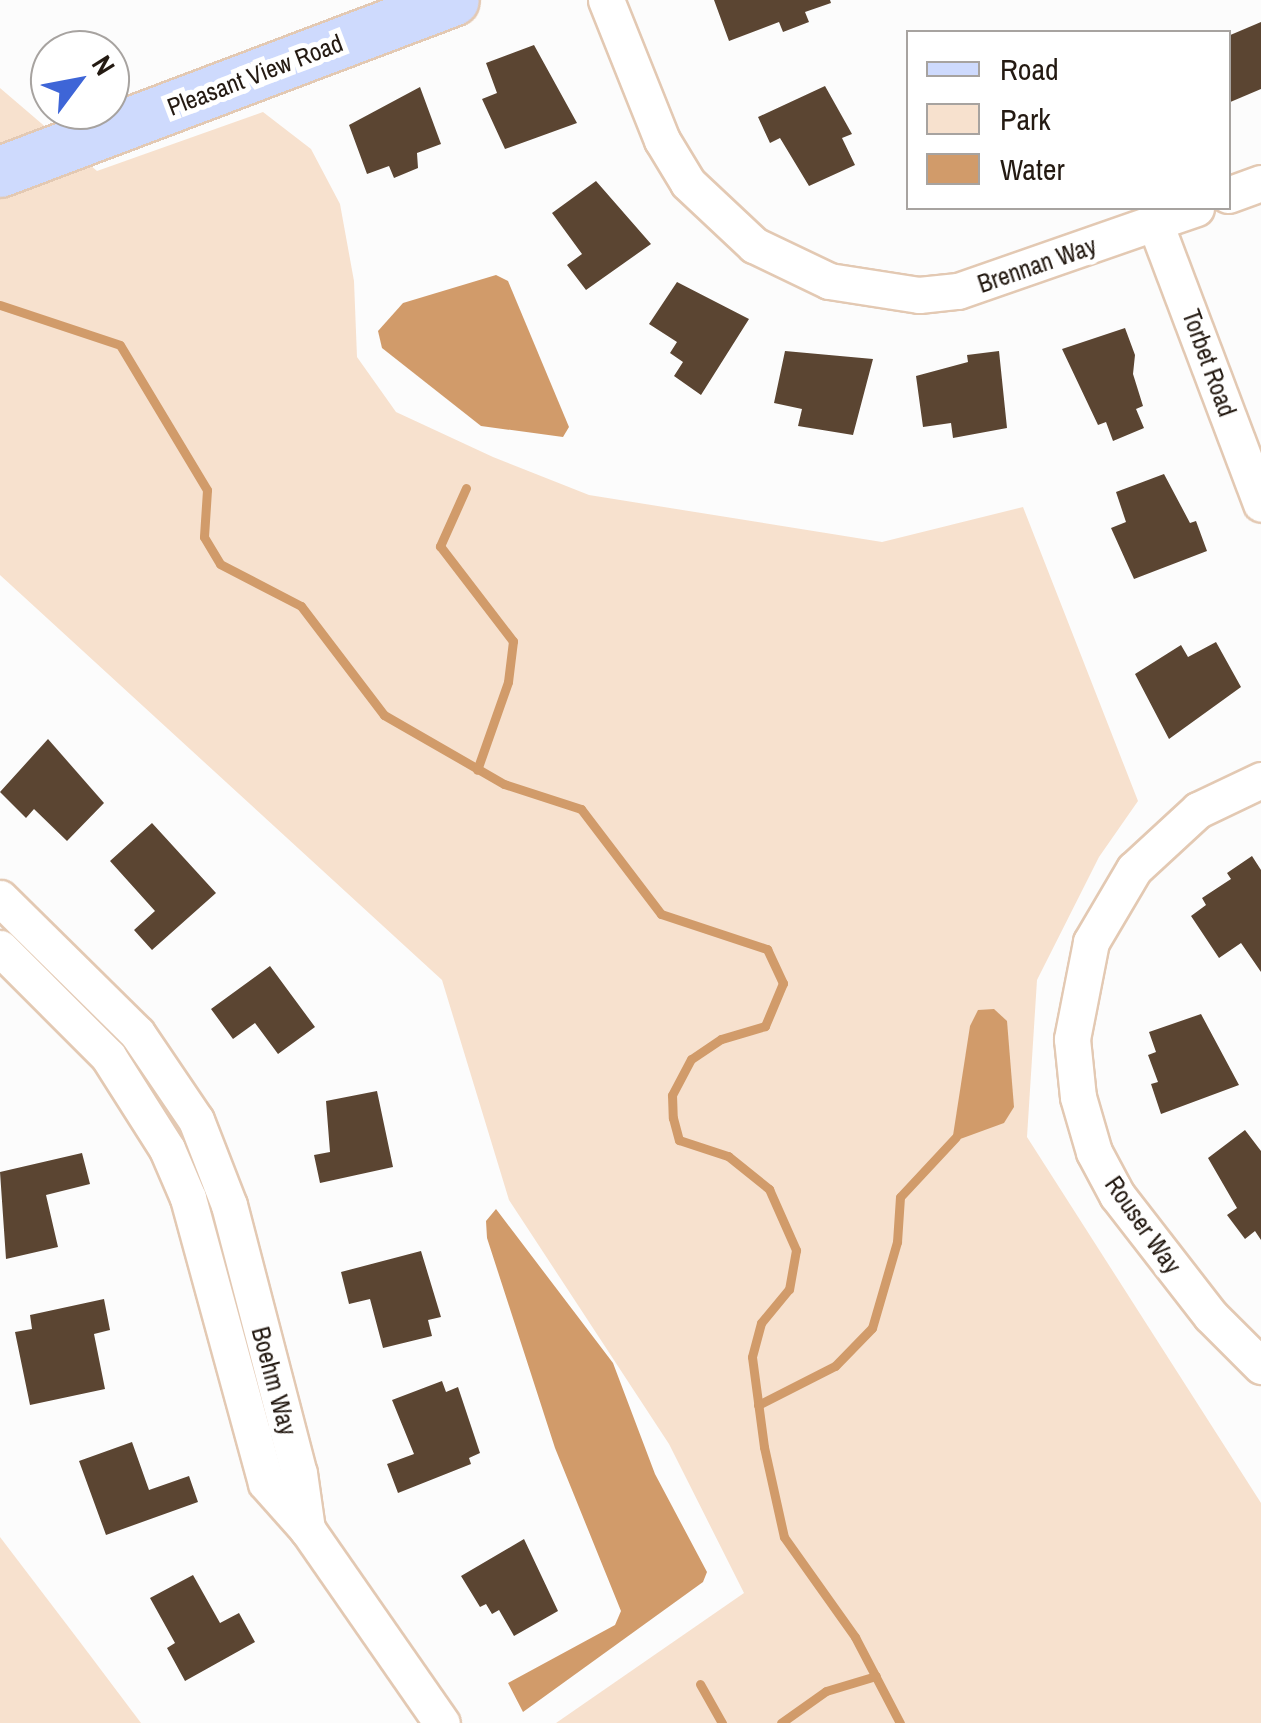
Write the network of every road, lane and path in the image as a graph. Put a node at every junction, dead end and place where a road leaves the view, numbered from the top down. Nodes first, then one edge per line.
1 (454, 0) edge
2 (606, 0) edge
3 (0, 172) edge
4 (1261, 183) edge
5 (1231, 194) edge
6 (1191, 210) edge
7 (1155, 223) junction
8 (1261, 504) edge
9 (1261, 780) edge
10 (0, 898) edge
11 (0, 948) edge
12 (119, 1015) junction
13 (98, 1046) junction
14 (236, 1234) junction
15 (202, 1251) junction
16 (1261, 1366) edge
17 (306, 1528) junction
18 (442, 1723) edge

1 - 3 street, Pleasant View Road
2 - 7 street, Brennan Way
4 - 5 street
6 - 7 street, Brennan Way
7 - 8 street, Torbet Road
9 - 16 street, Rouser Way
10 - 12 street, Boehm Way
11 - 13 street, Boehm Way
12 - 13 street
12 - 14 street, Boehm Way
13 - 15 street, Boehm Way
14 - 15 street
14 - 17 street, Boehm Way
15 - 17 street, Boehm Way
17 - 18 street, Boehm Way

